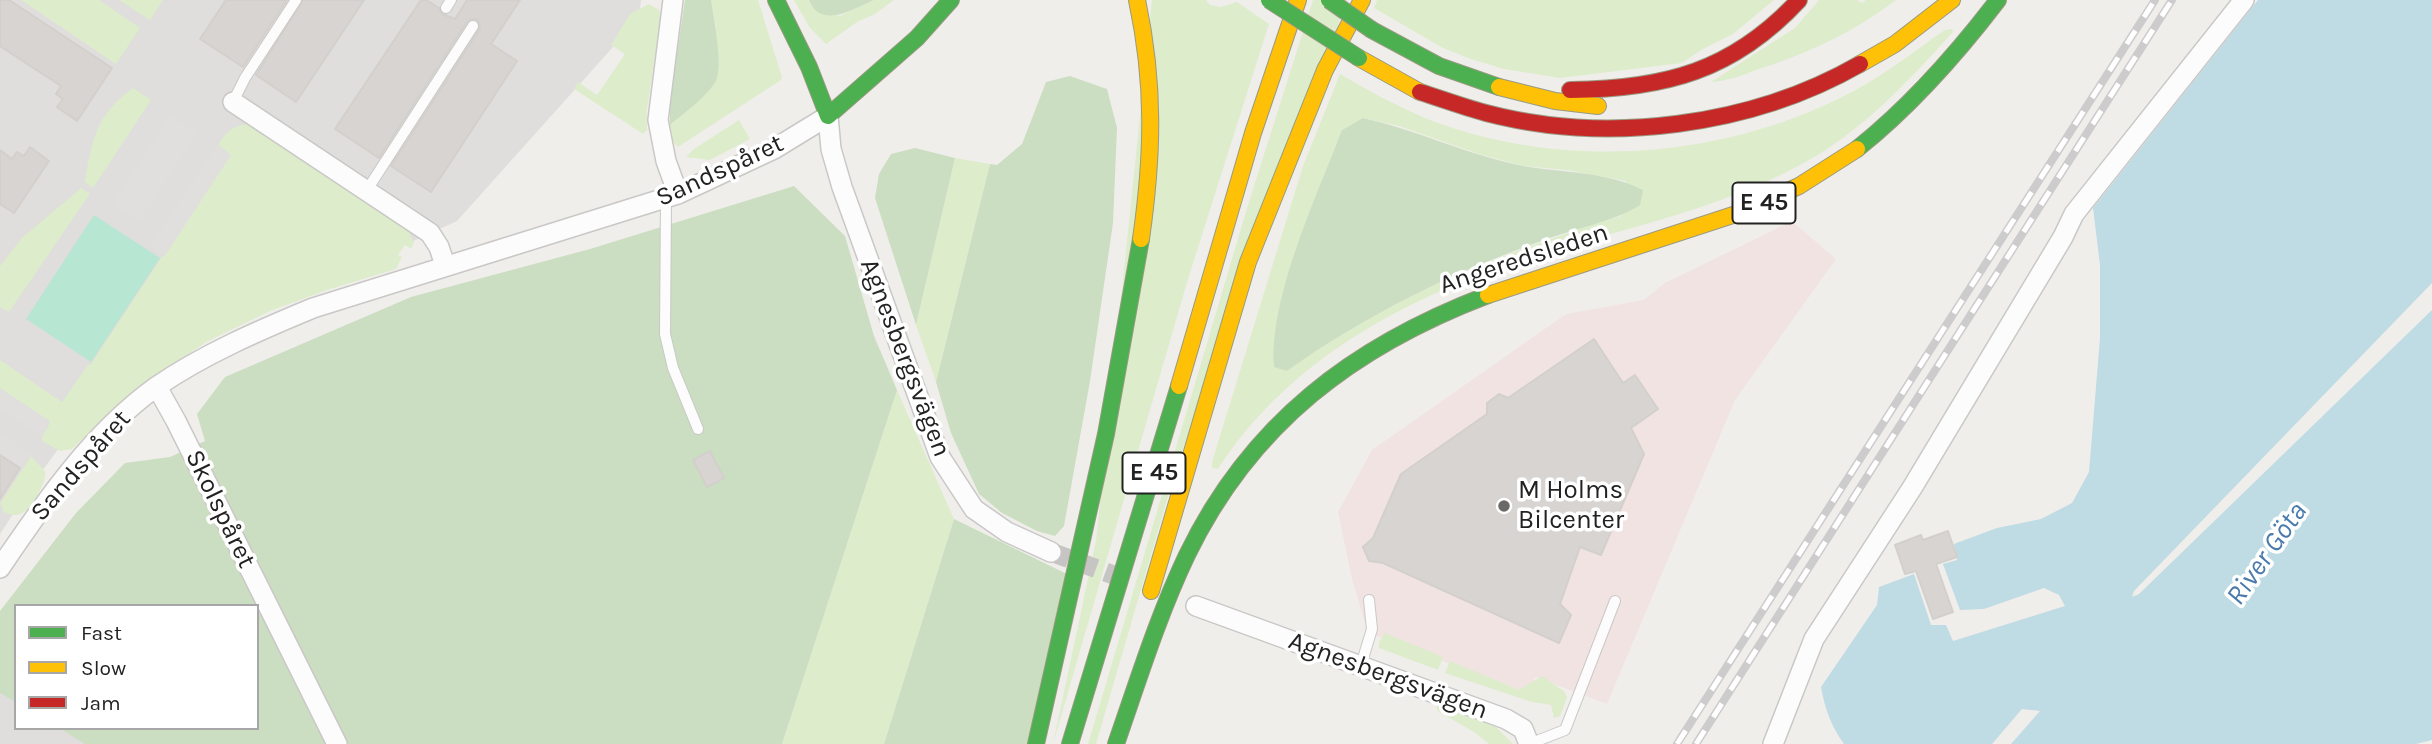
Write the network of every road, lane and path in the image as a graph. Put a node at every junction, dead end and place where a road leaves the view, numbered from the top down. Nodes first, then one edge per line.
1 (296, 0) edge
2 (673, 0) edge
3 (776, 0) edge
4 (951, 0) edge
5 (1137, 0) edge
6 (1269, 0) edge
7 (1298, 0) edge
8 (1329, 0) edge
9 (1362, 0) edge
10 (1799, 0) edge
11 (1952, 0) edge
12 (1998, 0) edge
13 (2244, 0) edge
14 (473, 26) dead end
15 (1499, 87) junction
16 (233, 102) joint
17 (1614, 107) dead end
18 (828, 116) junction
19 (367, 190) junction
20 (672, 196) junction
21 (445, 265) junction
22 (157, 387) junction
23 (698, 429) dead end
24 (1051, 551) tunnel mouth
25 (0, 568) edge
26 (1369, 600) dead end
27 (1615, 601) dead end
28 (1196, 607) dead end
29 (1361, 665) junction
30 (337, 744) edge
31 (1036, 744) edge
32 (1070, 744) edge
33 (1114, 744) edge
34 (1529, 744) edge
35 (1773, 744) edge

1 - 16 lane
2 - 20 street
3 - 18 main road
4 - 18 main road, Sandspåret
5 - 31 main road
6 - 11 main road, bridge
7 - 32 main road, E 45
8 - 15 main road, bridge
9 - 33 main road
10 - 15 main road
12 - 33 main road, Angeredsleden / E 45
13 - 35 street
14 - 19 lane
15 - 17 main road
16 - 19 street
18 - 20 street, Sandspåret
18 - 24 street, Agnesbergsvägen
19 - 21 street
20 - 21 street, Sandspåret
20 - 23 lane
21 - 22 street, Sandspåret
22 - 25 street, Sandspåret
22 - 30 street, Skolspåret
26 - 29 lane
27 - 34 lane
28 - 29 street, Agnesbergsvägen
29 - 34 street, Agnesbergsvägen

